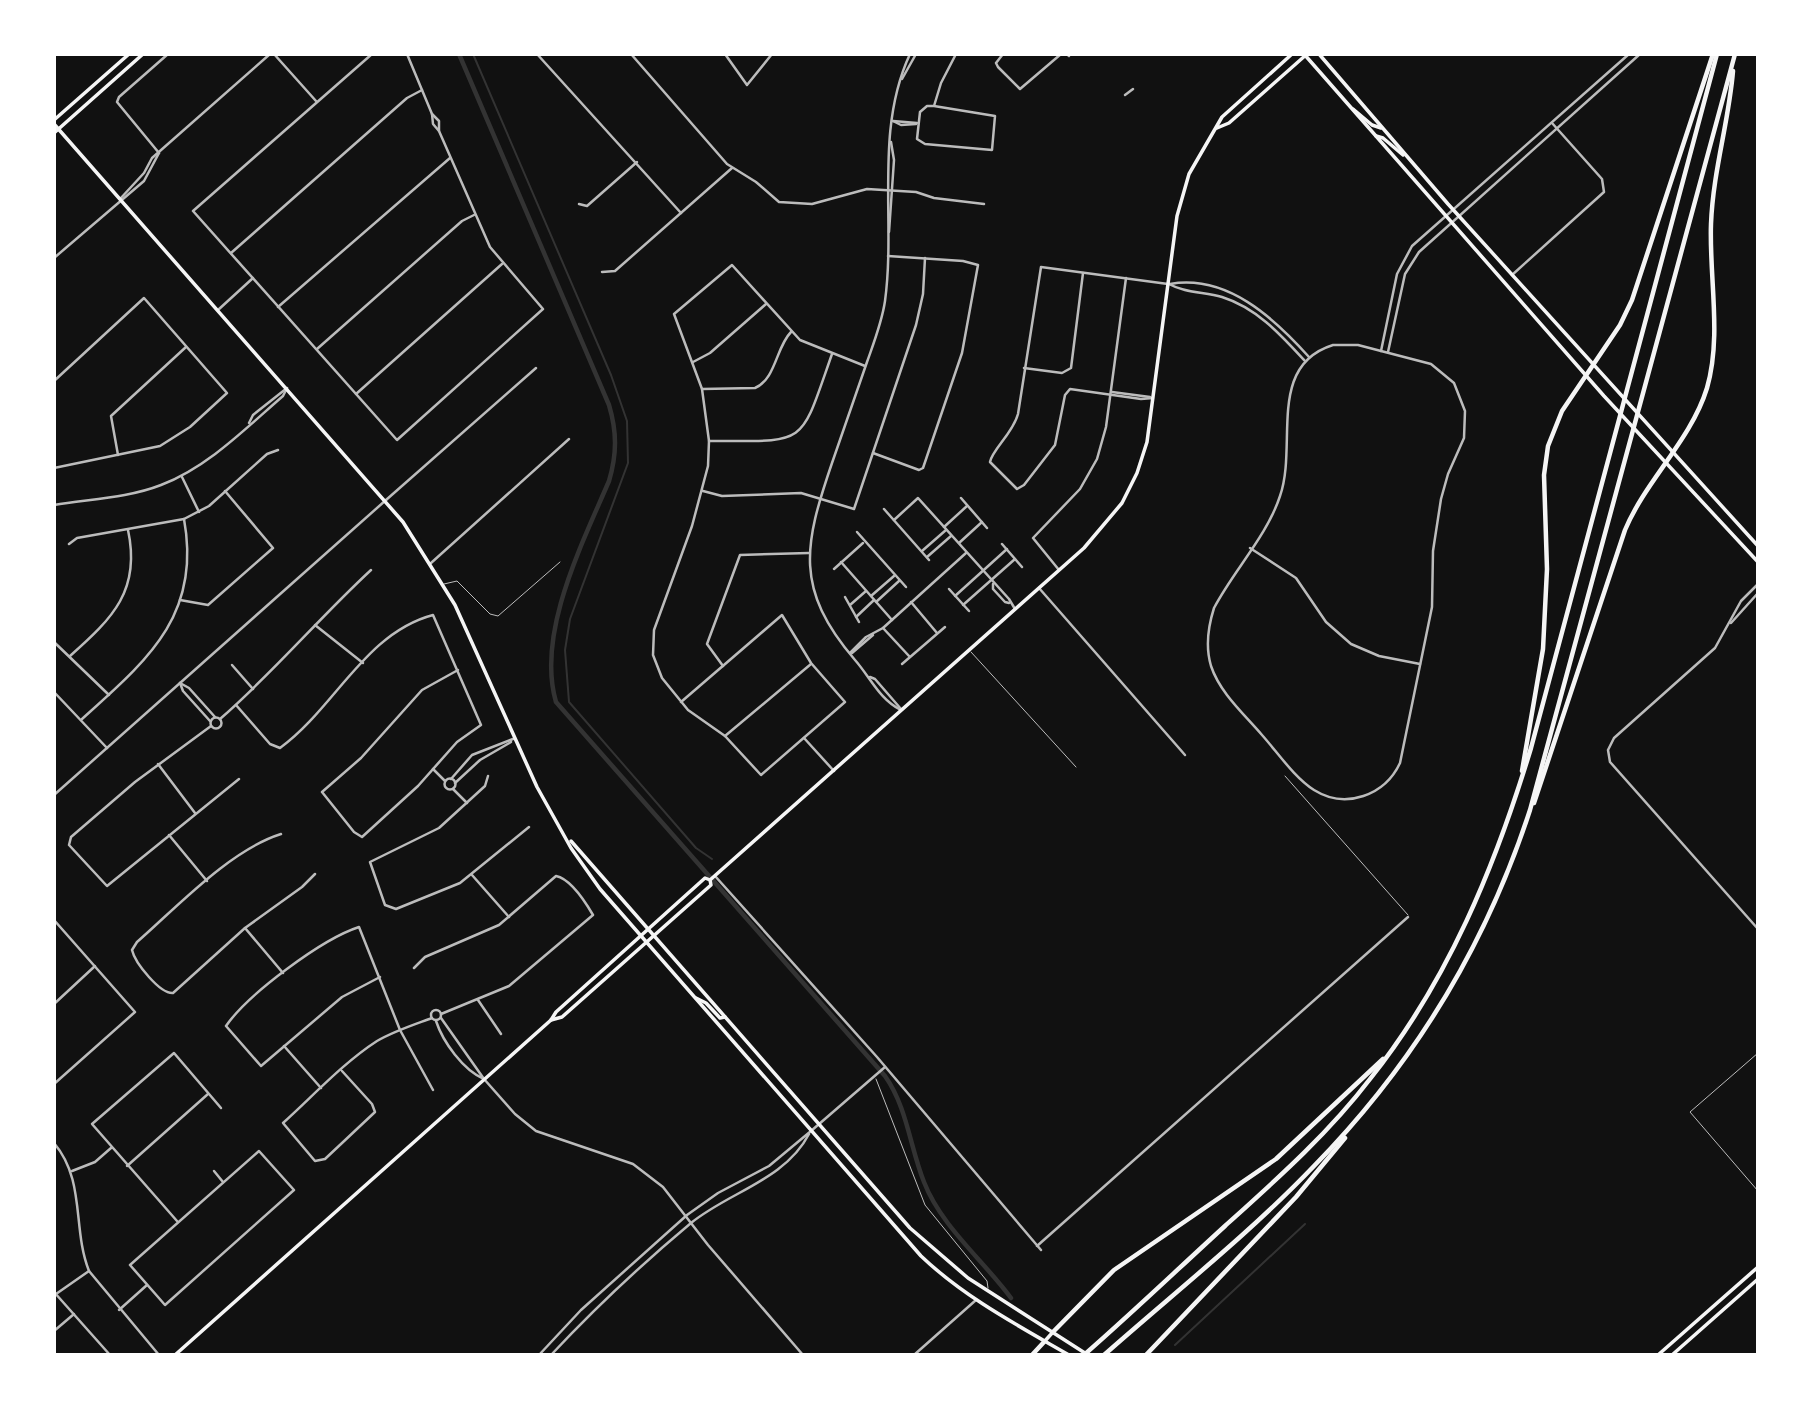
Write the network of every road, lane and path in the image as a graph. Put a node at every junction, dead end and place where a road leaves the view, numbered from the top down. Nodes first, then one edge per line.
1 (129, 54) edge
2 (143, 54) edge
3 (167, 54) edge
4 (272, 54) edge
5 (372, 54) edge
6 (407, 54) edge
7 (544, 54) edge
8 (631, 54) edge
9 (725, 54) edge
10 (772, 54) edge
11 (910, 54) edge
12 (916, 54) edge
13 (956, 54) edge
14 (1003, 54) edge
15 (1061, 54) edge
16 (1292, 54) edge
17 (1319, 54) edge
18 (1629, 54) edge
19 (1640, 54) edge
20 (1715, 54) edge
21 (1306, 55) edge
22 (539, 56) edge
23 (1734, 57) edge
24 (902, 79) junction
25 (1133, 89) dead end
26 (422, 90) junction
27 (1125, 95) dead end
28 (317, 102) junction
29 (934, 106) junction
30 (1352, 108) junction
31 (432, 114) junction
32 (893, 121) junction
33 (54, 122) edge
34 (1552, 122) junction
35 (918, 124) junction
36 (1381, 128) junction
37 (1557, 128) junction
38 (59, 129) junction
39 (1217, 129) junction
40 (439, 131) junction
41 (54, 133) edge
42 (1376, 136) junction
43 (159, 153) junction
44 (1405, 155) junction
45 (451, 158) junction
46 (637, 162) junction
47 (732, 169) junction
48 (890, 189) junction
49 (120, 199) junction
50 (579, 204) dead end
51 (984, 204) dead end
52 (1453, 209) junction
53 (681, 213) junction
54 (475, 214) junction
55 (1458, 215) junction
56 (1446, 216) junction
57 (1451, 222) junction
58 (231, 253) junction
59 (888, 256) junction
60 (54, 258) edge
61 (925, 258) junction
62 (502, 264) junction
63 (602, 272) dead end
64 (1083, 272) junction
65 (1512, 275) junction
66 (253, 278) junction
67 (1126, 278) junction
68 (1395, 283) junction
69 (1168, 284) junction
70 (1402, 284) junction
71 (766, 304) junction
72 (278, 307) junction
73 (218, 310) junction
74 (791, 332) junction
75 (186, 347) junction
76 (317, 349) junction
77 (1381, 351) junction
78 (1388, 352) junction
79 (832, 354) junction
80 (1309, 357) junction
81 (1305, 361) junction
82 (694, 362) junction
83 (1595, 363) junction
84 (865, 366) junction
85 (536, 368) dead end
86 (1024, 368) junction
87 (1586, 376) junction
88 (54, 381) edge
89 (287, 388) junction
90 (702, 389) junction
91 (1110, 393) junction
92 (356, 394) junction
93 (1153, 398) junction
94 (569, 439) dead end
95 (709, 441) junction
96 (1672, 449) junction
97 (278, 450) dead end
98 (873, 453) junction
99 (118, 455) junction
100 (1664, 462) junction
101 (54, 468) edge
102 (181, 476) junction
103 (225, 491) junction
104 (703, 491) junction
105 (961, 498) dead end
106 (820, 499) junction
107 (386, 500) junction
108 (54, 505) edge
109 (968, 506) junction
110 (884, 509) dead end
111 (199, 512) junction
112 (184, 519) junction
113 (894, 520) junction
114 (982, 522) junction
115 (945, 528) junction
116 (988, 528) dead end
117 (128, 530) junction
118 (857, 532) dead end
119 (951, 536) junction
120 (864, 542) junction
121 (69, 544) dead end
122 (958, 544) junction
123 (1002, 544) dead end
124 (1758, 546) edge
125 (1250, 548) junction
126 (1007, 550) junction
127 (922, 551) junction
128 (809, 553) junction
129 (966, 553) junction
130 (1015, 559) junction
131 (560, 562) dead end
132 (841, 562) junction
133 (1758, 562) edge
134 (431, 563) junction
135 (1022, 566) dead end
136 (834, 569) dead end
137 (372, 570) dead end
138 (1059, 570) junction
139 (982, 572) junction
140 (894, 576) junction
141 (899, 581) junction
142 (991, 582) junction
143 (443, 584) junction
144 (1758, 584) edge
145 (906, 587) dead end
146 (1039, 588) junction
147 (949, 589) dead end
148 (866, 591) junction
149 (1758, 593) edge
150 (871, 596) junction
151 (955, 596) junction
152 (845, 597) dead end
153 (180, 600) junction
154 (875, 601) junction
155 (911, 602) junction
156 (963, 605) junction
157 (849, 606) junction
158 (1015, 610) junction
159 (968, 611) dead end
160 (856, 617) junction
161 (892, 620) junction
162 (859, 622) dead end
163 (1731, 623) junction
164 (315, 625) junction
165 (945, 627) dead end
166 (883, 628) junction
167 (937, 633) junction
168 (54, 642) edge
169 (969, 650) junction
170 (850, 654) junction
171 (70, 656) junction
172 (910, 657) junction
173 (363, 663) junction
174 (811, 663) junction
175 (902, 664) dead end
176 (1421, 664) junction
177 (232, 665) dead end
178 (723, 666) junction
179 (458, 670) junction
180 (180, 684) junction
181 (253, 689) junction
182 (54, 691) edge
183 (109, 695) junction
184 (681, 702) junction
185 (236, 705) junction
186 (901, 710) junction
187 (215, 717) junction
188 (82, 719) junction
189 (220, 719) junction
190 (210, 721) junction
191 (212, 726) junction
192 (725, 736) junction
193 (804, 738) junction
194 (513, 739) junction
195 (107, 748) junction
196 (1185, 755) dead end
197 (158, 764) junction
198 (1076, 767) dead end
199 (433, 769) junction
200 (834, 771) junction
201 (488, 776) dead end
202 (1285, 776) dead end
203 (239, 779) dead end
204 (451, 779) junction
205 (1521, 779) junction
206 (446, 781) junction
207 (455, 783) junction
208 (453, 789) junction
209 (54, 795) edge
210 (467, 803) junction
211 (1530, 810) junction
212 (195, 813) junction
213 (529, 827) dead end
214 (281, 834) dead end
215 (168, 835) junction
216 (569, 840) junction
217 (315, 874) dead end
218 (472, 875) junction
219 (713, 878) junction
220 (207, 881) junction
221 (509, 917) junction
222 (1408, 917) joint
223 (55, 922) edge
224 (246, 928) junction
225 (647, 929) junction
226 (1758, 929) edge
227 (640, 935) junction
228 (653, 936) junction
229 (646, 942) junction
230 (95, 967) junction
231 (414, 968) dead end
232 (284, 973) junction
233 (380, 977) junction
234 (694, 997) junction
235 (478, 1000) junction
236 (54, 1004) edge
237 (441, 1016) junction
238 (432, 1017) junction
239 (725, 1017) junction
240 (551, 1020) junction
241 (436, 1021) junction
242 (400, 1030) junction
243 (501, 1034) dead end
244 (284, 1046) junction
245 (1395, 1046) junction
246 (1758, 1053) edge
247 (884, 1068) junction
248 (342, 1071) junction
249 (876, 1076) junction
250 (484, 1080) junction
251 (54, 1084) edge
252 (321, 1089) junction
253 (433, 1090) dead end
254 (209, 1094) junction
255 (1371, 1104) junction
256 (221, 1108) dead end
257 (818, 1124) junction
258 (810, 1131) junction
259 (54, 1143) edge
260 (111, 1148) junction
261 (127, 1166) junction
262 (72, 1171) junction
263 (214, 1171) dead end
264 (223, 1182) junction
265 (1758, 1191) edge
266 (687, 1215) junction
267 (177, 1222) junction
268 (692, 1222) junction
269 (1037, 1246) junction
270 (1041, 1250) dead end
271 (1758, 1267) edge
272 (89, 1271) junction
273 (1758, 1279) edge
274 (148, 1285) junction
275 (986, 1290) junction
276 (55, 1293) edge
277 (976, 1300) junction
278 (119, 1310) junction
279 (74, 1314) junction
280 (54, 1331) edge
281 (1053, 1332) junction
282 (1044, 1342) junction
283 (110, 1354) edge
284 (1105, 1354) edge
285 (159, 1355) edge
286 (174, 1355) edge
287 (539, 1355) edge
288 (551, 1355) edge
289 (803, 1355) edge
290 (914, 1355) edge
291 (1032, 1355) edge
292 (1069, 1355) edge
293 (1086, 1355) edge
294 (1146, 1355) edge
295 (1658, 1355) edge
296 (1672, 1355) edge

1 - 33 main road
2 - 38 main road
3 - 43 street
4 - 28 street
4 - 43 street
5 - 28 street
6 - 26 street
7 - 22 street
8 - 47 street
9 - 10 street
11 - 24 street
12 - 24 street
13 - 29 street
14 - 15 street
16 - 39 main road
17 - 36 main road
18 - 34 street
19 - 37 street
20 - 83 highway
20 - 205 highway
21 - 30 main road
21 - 39 main road
22 - 46 street
23 - 96 highway
23 - 211 highway
24 - 32 street
25 - 27 street
26 - 31 street
26 - 58 street
28 - 58 street
29 - 35 street
29 - 35 street
30 - 36 main road
30 - 42 main road
31 - 40 street
31 - 40 street
32 - 35 street
32 - 48 street
33 - 38 main road
34 - 37 street
34 - 52 street
36 - 44 main road
37 - 55 street
37 - 65 street
38 - 41 main road
38 - 49 main road
39 - 69 main road
40 - 45 street
42 - 44 main road
42 - 56 main road
43 - 49 street
44 - 52 main road
45 - 54 street
45 - 72 street
46 - 50 street
46 - 53 street
47 - 48 street
47 - 53 street
48 - 51 street
48 - 59 street
49 - 60 street
49 - 73 main road
52 - 55 main road
52 - 56 street
53 - 63 street
54 - 62 street
54 - 76 street
55 - 57 street
55 - 65 main road
56 - 57 main road
56 - 68 street
57 - 70 street
57 - 87 main road
58 - 66 street
59 - 61 street
59 - 84 street
61 - 98 street
61 - 98 street
62 - 92 street
62 - 92 street
64 - 67 street
64 - 86 street
64 - 86 street
65 - 83 main road
66 - 72 street
66 - 73 street
67 - 69 street
67 - 91 street
68 - 70 street
68 - 77 street
69 - 80 street
69 - 81 street
69 - 93 main road
70 - 78 street
71 - 74 street
71 - 82 street
71 - 82 street
72 - 76 street
73 - 89 main road
74 - 79 street
74 - 90 street
75 - 88 street
75 - 99 street
75 - 99 street
76 - 92 street
77 - 78 street
77 - 80 street
78 - 176 street
79 - 84 street
79 - 95 street
80 - 81 street
81 - 125 street
82 - 90 street
83 - 87 highway
83 - 96 main road
84 - 106 street
85 - 107 street
86 - 91 street
87 - 100 main road
87 - 205 highway
89 - 102 street
89 - 107 main road
90 - 95 street
91 - 93 street
91 - 138 street
93 - 138 main road
94 - 134 street
95 - 104 street
96 - 100 highway
96 - 124 main road
97 - 103 street
98 - 106 street
99 - 101 street
100 - 133 main road
100 - 211 highway
102 - 108 street
102 - 111 street
103 - 111 street
103 - 153 street
104 - 106 street
104 - 184 street
105 - 109 street
106 - 128 street
107 - 134 main road
107 - 180 street
109 - 114 street
109 - 115 street
110 - 113 street
111 - 112 street
112 - 117 street
112 - 153 street
113 - 115 street
113 - 127 street
114 - 116 street
114 - 122 street
115 - 119 street
115 - 127 street
117 - 121 street
117 - 171 street
118 - 120 street
119 - 122 street
119 - 127 street
120 - 132 street
120 - 140 street
122 - 129 street
123 - 126 street
125 - 176 street
125 - 176 street
126 - 130 street
126 - 139 street
128 - 170 street
128 - 178 street
129 - 139 street
129 - 155 street
130 - 135 street
130 - 142 street
131 - 143 lane
132 - 136 street
132 - 148 street
134 - 143 main road
137 - 164 street
138 - 146 main road
139 - 142 street
139 - 151 street
140 - 141 street
140 - 150 street
141 - 145 street
141 - 154 street
142 - 156 street
142 - 158 street
143 - 194 main road
144 - 163 street
146 - 158 main road
146 - 196 street
147 - 151 street
148 - 150 street
148 - 157 street
149 - 163 street
150 - 154 street
151 - 156 street
152 - 157 street
153 - 183 street
154 - 160 street
154 - 161 street
155 - 161 street
155 - 167 street
156 - 159 street
157 - 160 street
158 - 169 main road
160 - 162 street
161 - 166 street
163 - 226 street
164 - 173 street
164 - 181 street
165 - 167 street
166 - 170 street
166 - 172 street
167 - 172 street
168 - 171 street
169 - 186 main road
169 - 198 lane
170 - 186 street
171 - 183 street
172 - 175 street
173 - 179 street
173 - 185 street
174 - 178 street
174 - 192 street
174 - 193 street
177 - 181 street
178 - 184 street
179 - 199 street
179 - 199 street
180 - 187 street
180 - 190 street
180 - 195 street
181 - 185 street
182 - 188 street
183 - 188 street
184 - 192 street
185 - 189 street
186 - 200 main road
187 - 189 street
187 - 190 street
188 - 195 street
189 - 191 street
190 - 191 street
191 - 197 street
192 - 193 street
193 - 200 street
194 - 204 street
194 - 207 street
194 - 216 main road
195 - 209 street
197 - 212 street
197 - 215 street
199 - 206 street
200 - 219 main road
201 - 210 street
202 - 222 lane
203 - 212 street
204 - 206 street
204 - 207 street
205 - 245 highway
206 - 208 street
207 - 208 street
208 - 210 street
210 - 218 street
211 - 255 highway
212 - 215 street
213 - 218 street
214 - 220 street
215 - 220 street
216 - 225 main road
216 - 227 main road
217 - 224 street
218 - 221 street
219 - 225 main road
219 - 228 main road
219 - 247 street
220 - 224 street
221 - 231 street
221 - 235 street
222 - 269 street
223 - 230 street
224 - 232 street
225 - 227 main road
225 - 228 main road
227 - 229 main road
227 - 240 main road
228 - 229 main road
228 - 239 main road
229 - 234 main road
229 - 240 main road
230 - 236 street
230 - 251 street
232 - 233 street
232 - 244 street
233 - 242 street
233 - 244 street
234 - 239 main road
234 - 258 main road
235 - 237 street
235 - 243 street
237 - 238 street
237 - 241 street
237 - 250 street
238 - 241 street
238 - 242 street
239 - 257 main road
240 - 250 main road
241 - 250 street
242 - 248 street
242 - 253 street
244 - 252 street
245 - 281 highway
245 - 293 highway
246 - 265 lane
247 - 249 street
247 - 269 street
248 - 252 street
248 - 252 street
249 - 257 street
249 - 275 lane
250 - 266 street
250 - 286 main road
254 - 256 street
254 - 260 street
254 - 261 street
255 - 284 highway
255 - 294 highway
257 - 258 street
257 - 275 main road
258 - 266 street
258 - 268 street
258 - 277 main road
259 - 262 street
260 - 261 street
260 - 262 street
261 - 267 street
262 - 272 street
263 - 264 street
264 - 267 street
264 - 274 street
266 - 268 street
266 - 287 street
267 - 274 street
268 - 288 street
268 - 289 street
269 - 270 street
271 - 295 main road
272 - 276 street
272 - 278 street
273 - 296 main road
274 - 278 street
275 - 281 main road
276 - 279 street
277 - 282 main road
277 - 290 street
278 - 285 street
279 - 280 street
279 - 283 street
281 - 282 main road
281 - 293 main road
282 - 291 highway
282 - 292 main road

